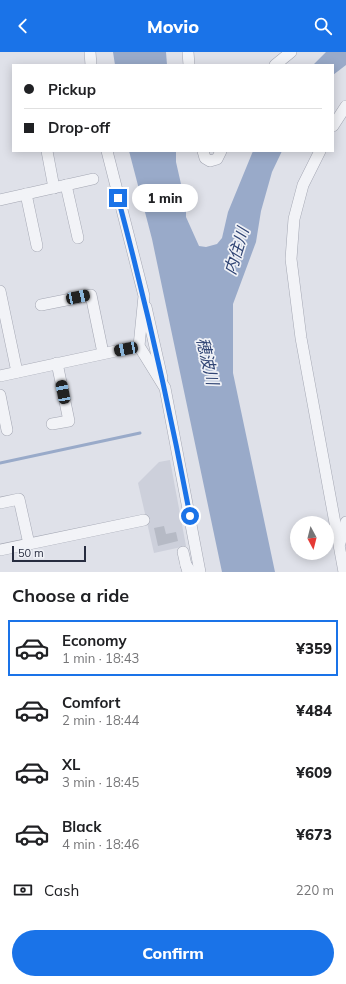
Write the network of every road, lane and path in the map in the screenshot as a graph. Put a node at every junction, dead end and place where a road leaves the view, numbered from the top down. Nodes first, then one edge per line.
1 (90, 52) edge
2 (188, 52) edge
3 (291, 52) edge
4 (92, 64) edge
5 (189, 64) edge
6 (276, 64) edge
7 (346, 106) edge
8 (334, 124) edge
9 (47, 152) edge
10 (107, 152) edge
11 (203, 152) edge
12 (220, 152) edge
13 (320, 152) edge
14 (93, 179) dead end
15 (66, 185) junction
16 (54, 188) junction
17 (26, 194) junction
18 (0, 200) edge
19 (78, 238) dead end
20 (37, 246) dead end
21 (0, 291) edge
22 (144, 296) junction
23 (41, 305) dead end
24 (139, 346) junction
25 (102, 353) junction
26 (57, 363) junction
27 (17, 372) junction
28 (0, 376) edge
29 (165, 388) junction
30 (0, 395) edge
31 (52, 424) dead end
32 (7, 430) dead end
33 (0, 503) edge
34 (144, 520) dead end
35 (346, 522) edge
36 (29, 544) junction
37 (340, 546) junction
38 (0, 550) edge
39 (183, 552) dead end
40 (188, 570) edge
41 (200, 572) edge
42 (344, 572) edge

1 - 4 street
2 - 5 street
3 - 6 street
7 - 8 street
9 - 16 street
10 - 22 street
11 - 12 street
13 - 37 street
14 - 15 street
15 - 16 street
15 - 19 street
16 - 17 street
17 - 18 street
17 - 20 street
21 - 27 street
22 - 24 street
22 - 29 street
23 - 25 street
24 - 25 street
24 - 29 street
25 - 26 street
26 - 27 street
26 - 31 street
27 - 28 street
29 - 41 street
30 - 32 street
33 - 36 street
34 - 36 street
35 - 37 street
36 - 38 street
37 - 42 street
39 - 40 street

